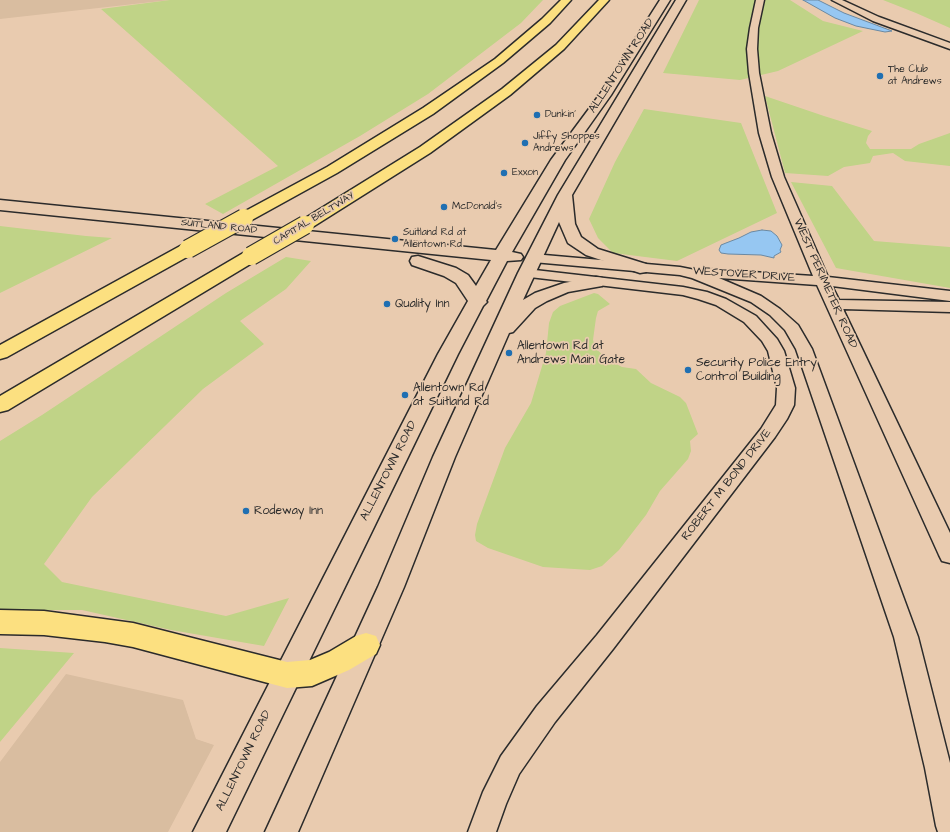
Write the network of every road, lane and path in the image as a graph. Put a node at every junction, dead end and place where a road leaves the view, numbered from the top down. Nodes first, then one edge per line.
1 (566, 0) edge
2 (604, 0) edge
3 (665, 0) edge
4 (681, 0) edge
5 (760, 0) edge
6 (836, 0) edge
7 (950, 46) edge
8 (605, 95) junction
9 (623, 97) junction
10 (565, 194) junction
11 (0, 205) edge
12 (0, 218) edge
13 (520, 222) junction
14 (452, 252) junction
15 (418, 261) junction
16 (499, 263) junction
17 (529, 266) junction
18 (640, 268) junction
19 (680, 271) junction
20 (822, 280) junction
21 (596, 282) junction
22 (950, 296) edge
23 (478, 302) junction
24 (833, 304) junction
25 (950, 307) edge
26 (496, 339) junction
27 (0, 353) edge
28 (0, 406) edge
29 (950, 555) edge
30 (0, 622) edge
31 (366, 645) junction
32 (287, 675) junction
33 (950, 826) edge
34 (209, 832) edge
35 (281, 832) edge
36 (482, 832) edge

1 - 27 highway, bridge
2 - 28 highway, CAPITAL BELTWAY, bridge
3 - 8 main road, ALLENTOWN ROAD
4 - 9 main road, ALLENTOWN ROAD
5 - 20 street, WEST PERIMETER ROAD
6 - 7 street
8 - 9 main road
8 - 13 main road, ALLENTOWN ROAD
9 - 10 main road, ALLENTOWN ROAD
10 - 17 main road, ALLENTOWN ROAD
10 - 18 main road
11 - 14 main road, SUITLAND ROAD
12 - 15 main road, SUITLAND ROAD
13 - 14 main road
13 - 16 main road, ALLENTOWN ROAD
14 - 16 main road, SUITLAND ROAD
15 - 16 main road, SUITLAND ROAD
15 - 23 main road
16 - 17 main road, SUITLAND ROAD
16 - 23 main road, ALLENTOWN ROAD
17 - 18 street
17 - 21 street, ROBERT M BOND DRIVE
17 - 26 main road, ALLENTOWN ROAD
18 - 19 street
19 - 20 street, WESTOVER DRIVE
19 - 33 street
20 - 22 street, WESTOVER DRIVE
20 - 24 street, WEST PERIMETER ROAD
21 - 26 main road
21 - 36 street, ROBERT M BOND DRIVE
23 - 32 main road, ALLENTOWN ROAD
24 - 25 street
24 - 29 street, WEST PERIMETER ROAD
26 - 31 main road, ALLENTOWN ROAD
30 - 32 highway
31 - 32 highway
31 - 35 main road, ALLENTOWN ROAD
32 - 34 main road, ALLENTOWN ROAD

